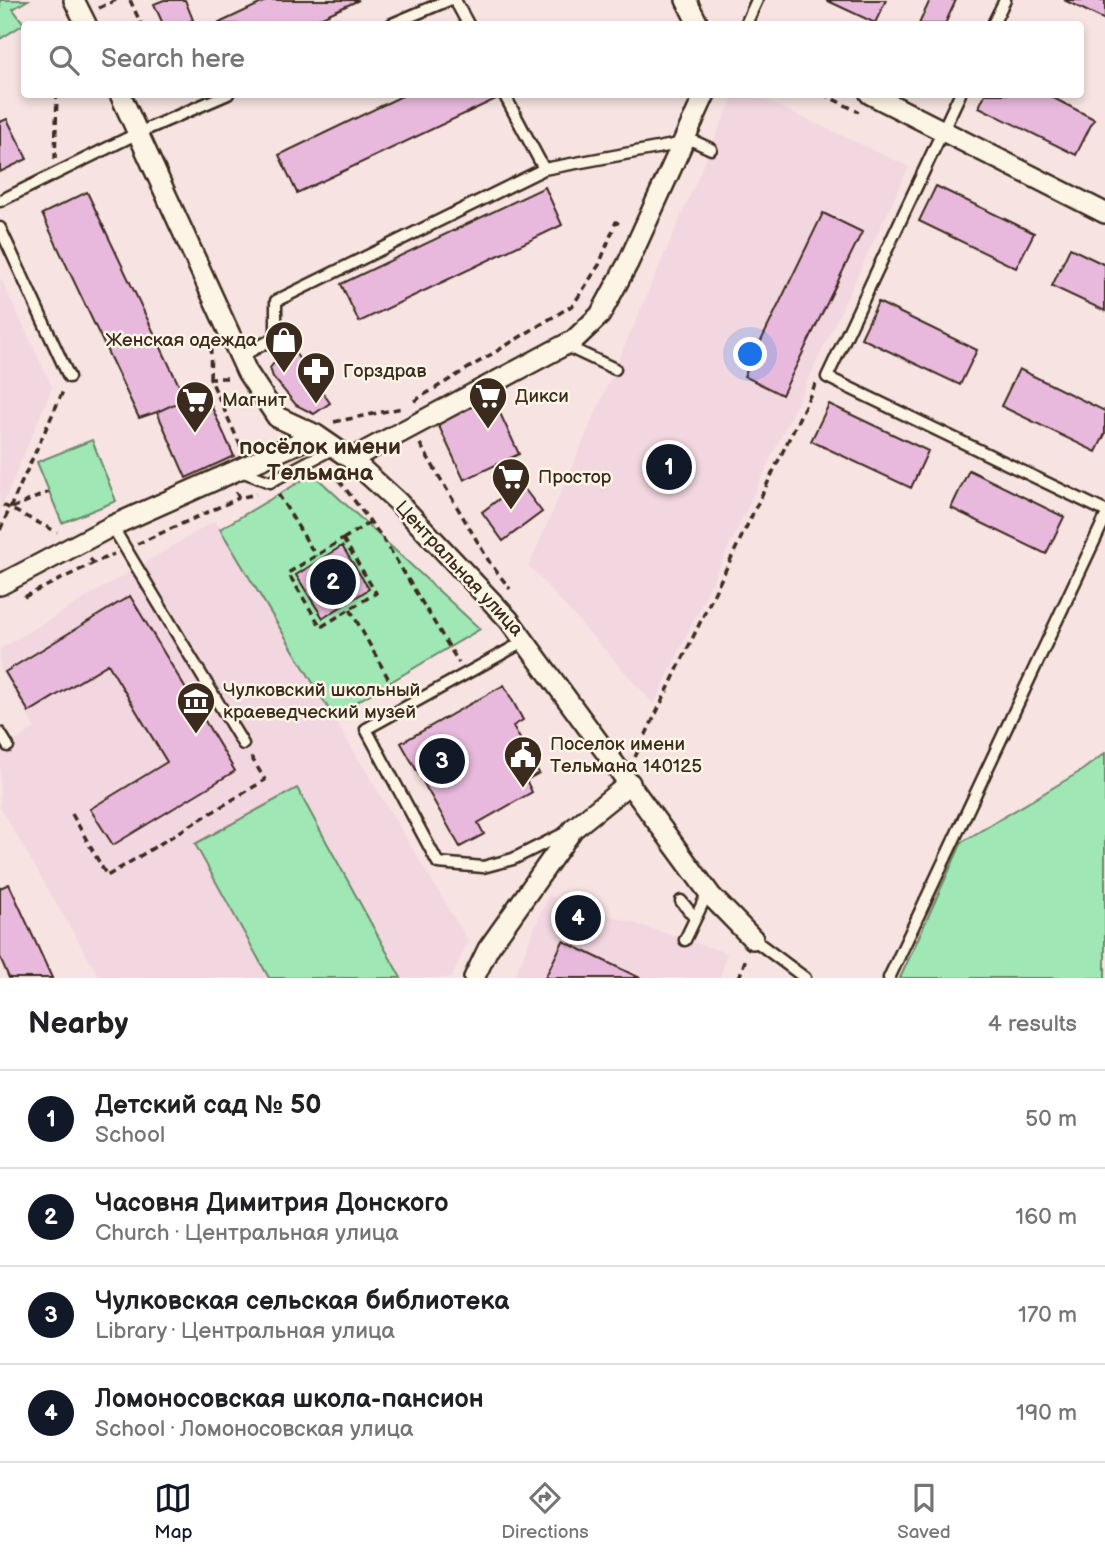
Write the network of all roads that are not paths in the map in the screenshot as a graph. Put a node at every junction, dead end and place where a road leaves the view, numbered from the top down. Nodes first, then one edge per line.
1 (74, 0) edge
2 (449, 0) edge
3 (455, 0) edge
4 (757, 0) edge
5 (1005, 0) edge
6 (91, 17) edge
7 (399, 21) edge
8 (466, 21) edge
9 (747, 21) edge
10 (994, 21) edge
11 (122, 98) edge
12 (219, 98) edge
13 (506, 98) edge
14 (703, 98) edge
15 (878, 98) edge
16 (958, 98) edge
17 (943, 131) junction
18 (138, 133) junction
19 (685, 141) junction
20 (710, 149) dead end
21 (544, 169) junction
22 (0, 201) edge
23 (1105, 214) edge
24 (0, 228) edge
25 (564, 345) junction
26 (240, 357) junction
27 (615, 369) dead end
28 (69, 377) road end
29 (319, 430) junction
30 (334, 447) junction
31 (351, 459) junction
32 (236, 466) junction
33 (1105, 511) edge
34 (1105, 518) edge
35 (113, 526) junction
36 (0, 584) edge
37 (525, 640) junction
38 (0, 733) edge
39 (243, 744) road end
40 (8, 746) dead end
41 (630, 783) junction
42 (573, 829) junction
43 (708, 892) junction
44 (681, 901) dead end
45 (695, 918) junction
46 (752, 939) joint
47 (685, 940) dead end
48 (474, 978) edge
49 (805, 978) edge
50 (890, 978) edge

1 - 6 street
2 - 7 lane
3 - 8 lane
4 - 9 lane
5 - 10 lane
11 - 18 street, Центральная улица
12 - 18 lane
13 - 21 lane
14 - 19 street
15 - 17 street
16 - 17 lane
17 - 23 street
17 - 33 lane
18 - 22 lane
18 - 26 street, Центральная улица
19 - 20 lane
19 - 21 lane
19 - 25 street
21 - 26 lane
24 - 28 lane
25 - 27 lane
25 - 31 street
26 - 29 street, Центральная улица
29 - 30 street, Центральная улица
29 - 32 street
30 - 31 street, Центральная улица
30 - 32 lane
31 - 37 street, Центральная улица
32 - 35 street
34 - 50 lane
35 - 36 street
35 - 39 lane
37 - 41 street, Центральная улица
37 - 42 lane
38 - 40 lane
41 - 42 street
41 - 43 street, Центральная улица
42 - 48 street
43 - 45 lane
43 - 46 street, Центральная улица
44 - 45 lane
45 - 47 lane
46 - 49 lane

